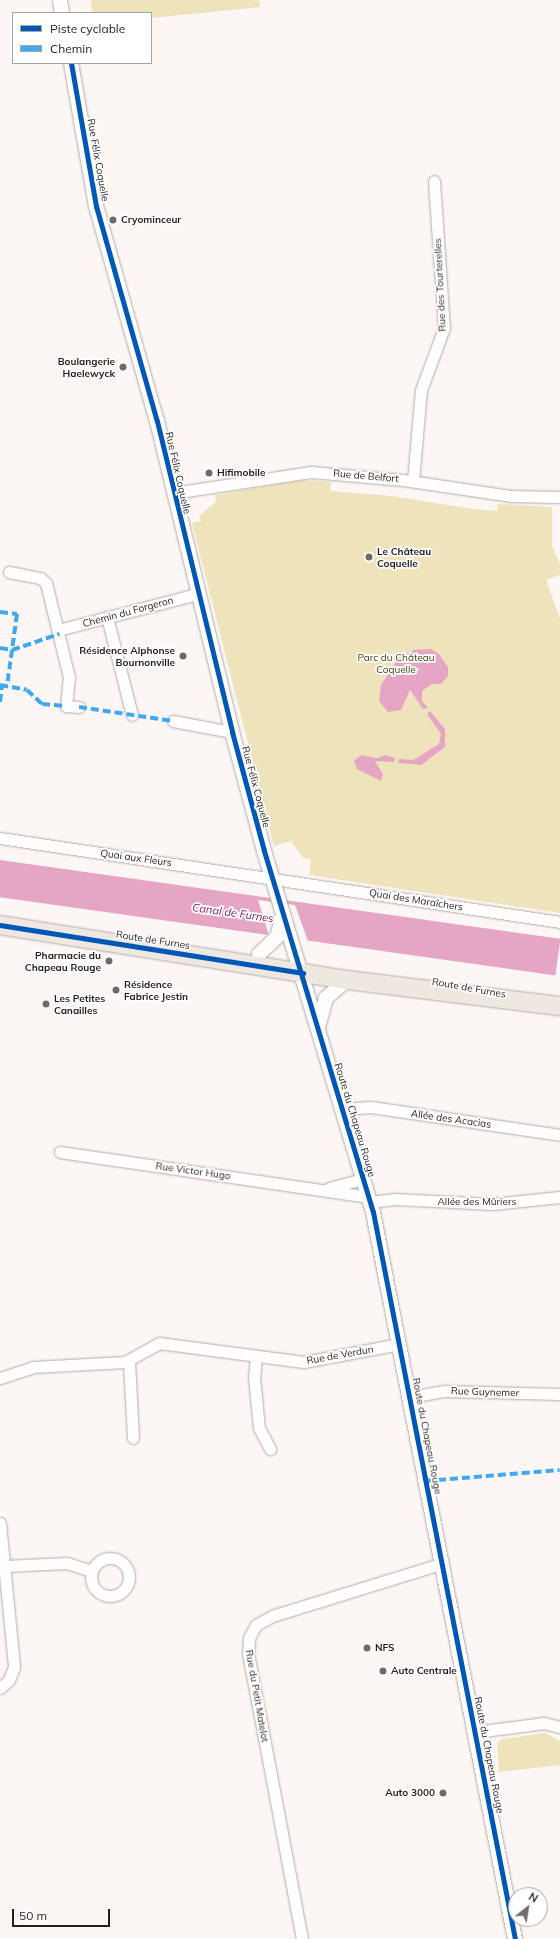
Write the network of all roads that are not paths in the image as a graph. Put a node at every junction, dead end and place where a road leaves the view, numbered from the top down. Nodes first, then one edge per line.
1 (60, 0) edge
2 (62, 12) edge
3 (71, 64) edge
4 (434, 181) dead end
5 (413, 481) junction
6 (174, 493) junction
7 (560, 497) edge
8 (9, 572) dead end
9 (198, 594) junction
10 (107, 617) junction
11 (58, 630) junction
12 (79, 707) dead end
13 (132, 715) dead end
14 (174, 721) dead end
15 (232, 732) junction
16 (0, 838) edge
17 (273, 883) junction
18 (0, 914) edge
19 (283, 914) junction
20 (560, 922) edge
21 (0, 925) edge
22 (259, 954) junction
23 (298, 959) junction
24 (347, 980) junction
25 (559, 1006) edge
26 (319, 1031) junction
27 (342, 1109) junction
28 (560, 1135) edge
29 (60, 1152) dead end
30 (363, 1179) junction
31 (326, 1189) junction
32 (560, 1197) edge
33 (370, 1199) junction
34 (399, 1344) junction
35 (256, 1356) junction
36 (129, 1361) junction
37 (0, 1378) edge
38 (560, 1394) edge
39 (410, 1397) junction
40 (133, 1438) dead end
41 (270, 1449) dead end
42 (0, 1523) edge
43 (442, 1563) junction
44 (5, 1566) junction
45 (92, 1571) dead end
46 (0, 1688) edge
47 (560, 1727) edge
48 (475, 1732) junction
49 (302, 1939) edge
50 (515, 1939) edge

1 - 2 street
3 - 6 street, Rue Félix Coquelle
4 - 5 street, Rue des Tourterelles
5 - 6 street, Rue de Belfort
5 - 7 street, Rue de Belfort
6 - 9 street, Rue Félix Coquelle
8 - 11 street
9 - 10 street, Chemin du Forgeron
9 - 15 street, Rue Félix Coquelle
10 - 11 street, Chemin du Forgeron
10 - 13 street
11 - 12 street
14 - 15 street
15 - 17 street, Rue Félix Coquelle
16 - 17 street, Quai aux Fleurs
17 - 19 street, Rue Félix Coquelle
17 - 20 street, Quai des Maraîchers
18 - 22 main road, Route de Furnes
19 - 22 street
19 - 23 street, Route du Chapeau Rouge
21 - 23 main road, Route de Furnes
22 - 23 main road, Route de Furnes
23 - 24 main road, Route de Furnes
23 - 25 main road, Route de Furnes
23 - 26 street, Route du Chapeau Rouge
24 - 25 main road, Route de Furnes
24 - 26 street, Route du Chapeau Rouge
26 - 27 street, Route du Chapeau Rouge
27 - 28 street, Allée des Acacias
27 - 30 street, Route du Chapeau Rouge
29 - 31 street, Rue Victor Hugo
30 - 31 street, Rue Victor Hugo
30 - 33 street, Route du Chapeau Rouge
31 - 33 street, Rue Victor Hugo
32 - 33 street, Allée des Mûriers
33 - 34 street, Route du Chapeau Rouge
34 - 35 street, Rue de Verdun
34 - 39 street, Route du Chapeau Rouge
35 - 36 street, Rue de Verdun
35 - 41 street
36 - 37 street, Rue de Verdun
36 - 40 street
38 - 39 street, Rue Guynemer
39 - 43 street, Route du Chapeau Rouge
42 - 44 street
43 - 48 street, Route du Chapeau Rouge
43 - 49 street, Rue du Petit Matelot
44 - 45 street
44 - 46 street
47 - 48 street
48 - 50 street, Route du Chapeau Rouge

